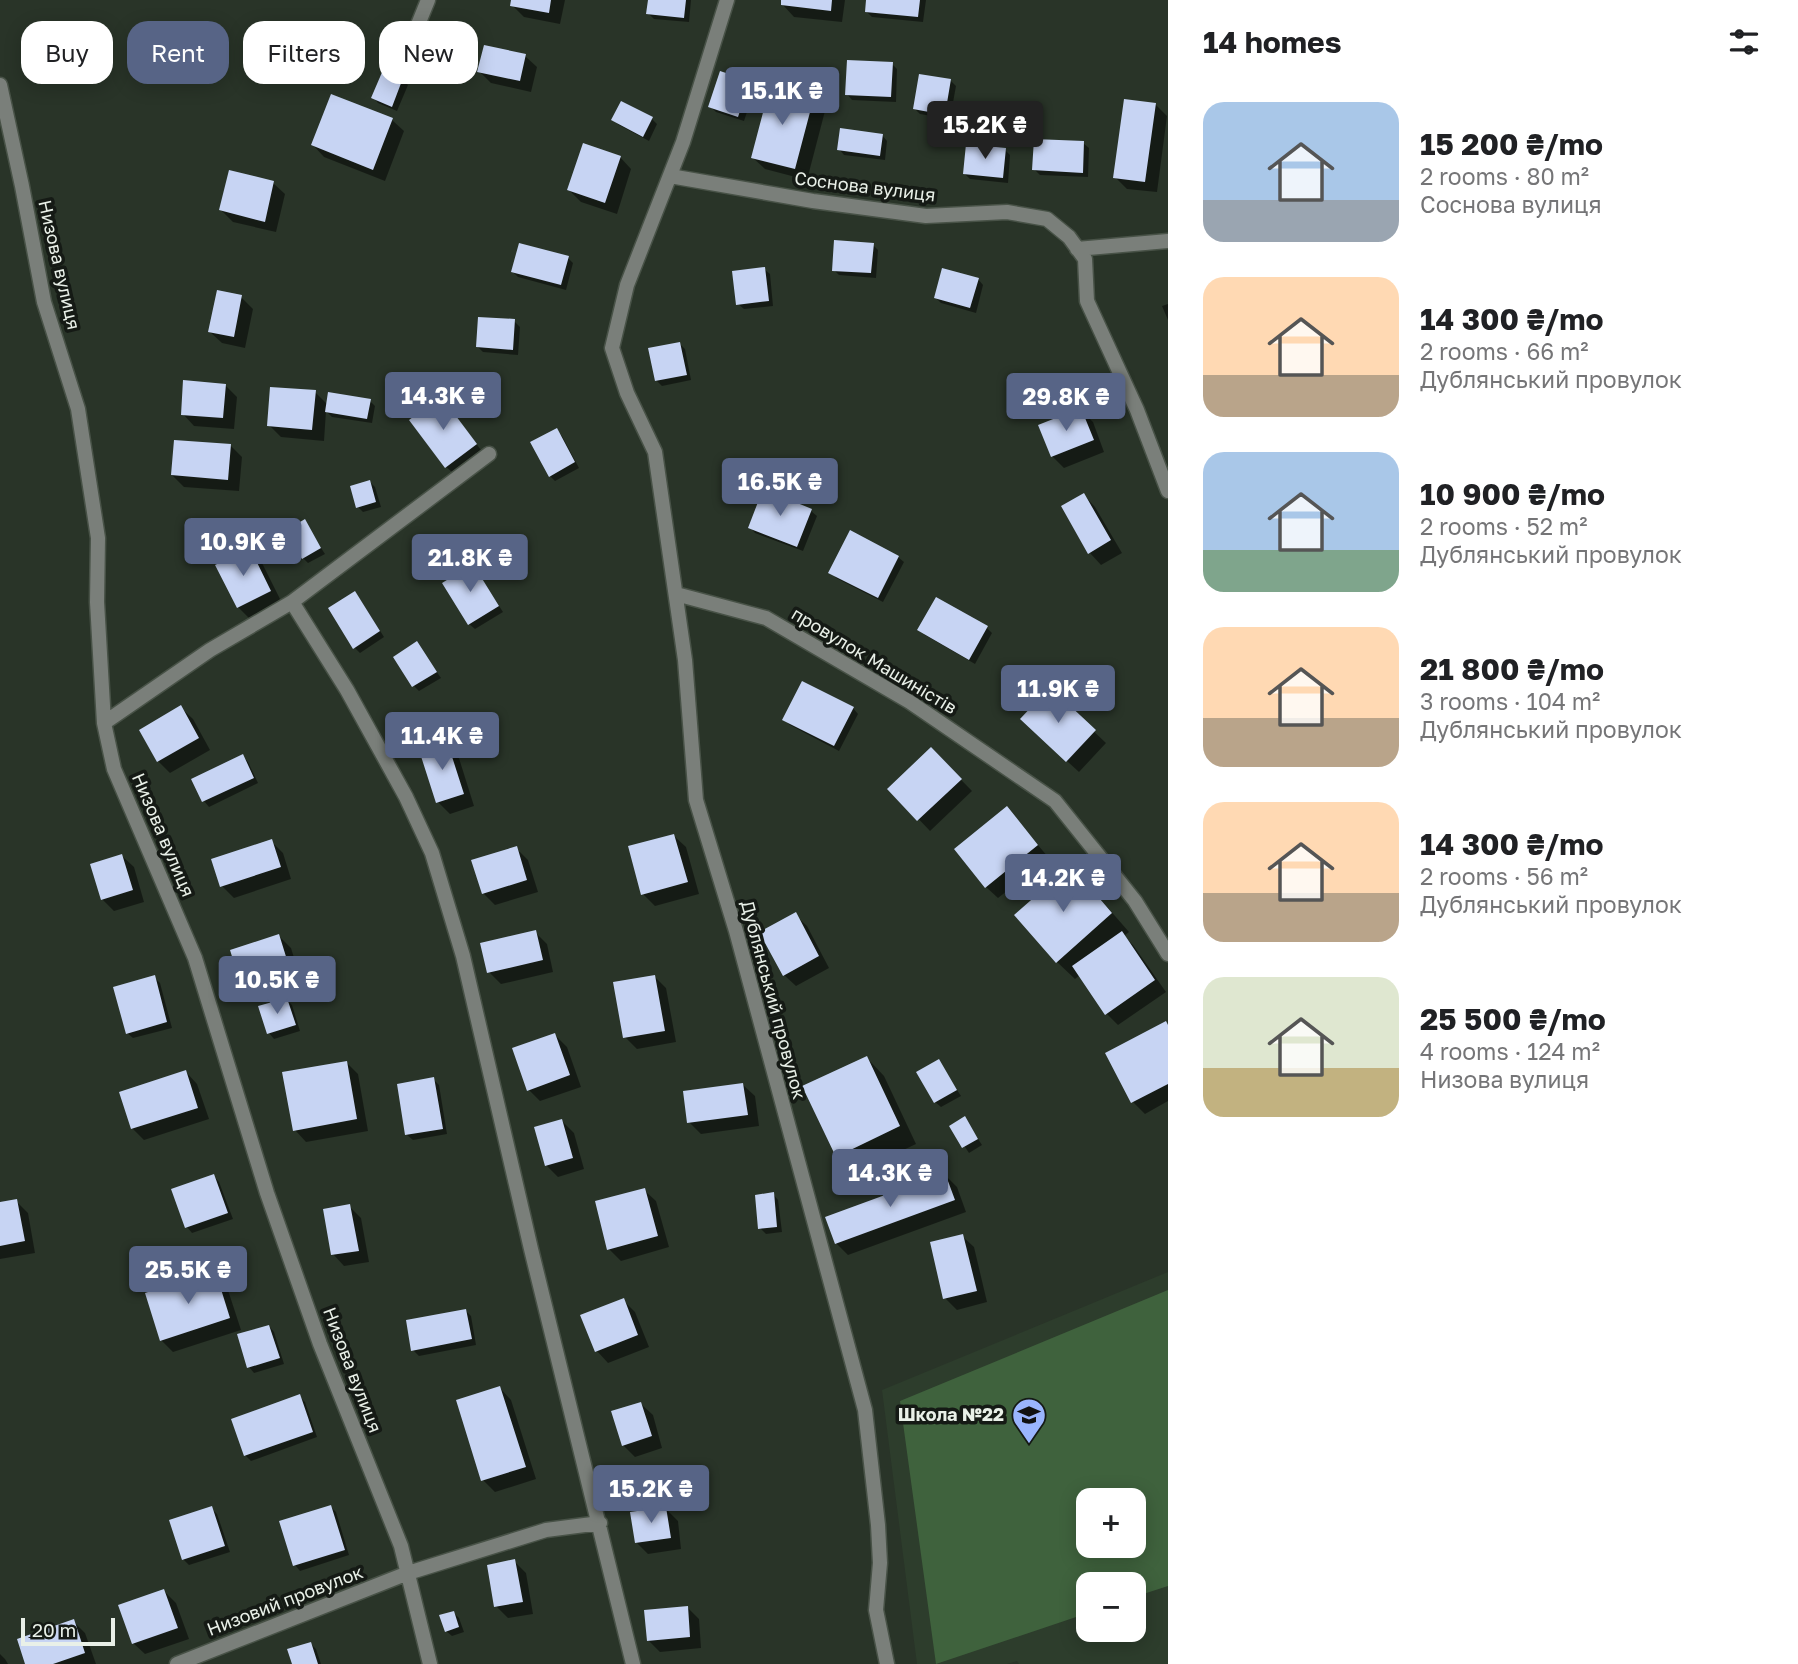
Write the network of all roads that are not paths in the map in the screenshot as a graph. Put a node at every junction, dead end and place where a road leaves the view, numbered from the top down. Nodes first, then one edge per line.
1 (428, 0) edge
2 (727, 0) edge
3 (419, 21) edge
4 (0, 85) edge
5 (670, 176) junction
6 (1168, 241) edge
7 (1077, 249) junction
8 (489, 454) dead end
9 (1168, 491) edge
10 (676, 594) junction
11 (292, 602) junction
12 (104, 723) junction
13 (1168, 954) edge
14 (600, 1523) junction
15 (408, 1573) junction
16 (177, 1664) edge
17 (430, 1664) edge
18 (633, 1664) edge
19 (887, 1664) edge

1 - 3 street
2 - 5 street
4 - 12 street, Низова вулиця
5 - 7 street, Соснова вулиця
5 - 10 street, Дублянський провулок
6 - 7 street
7 - 9 street
8 - 11 street
10 - 13 street, провулок Машиністів
10 - 19 street, Дублянський провулок
11 - 12 street
11 - 14 street
12 - 15 street, Низова вулиця
14 - 15 street
14 - 18 street
15 - 16 street, Низовий провулок
15 - 17 street, Низова вулиця

